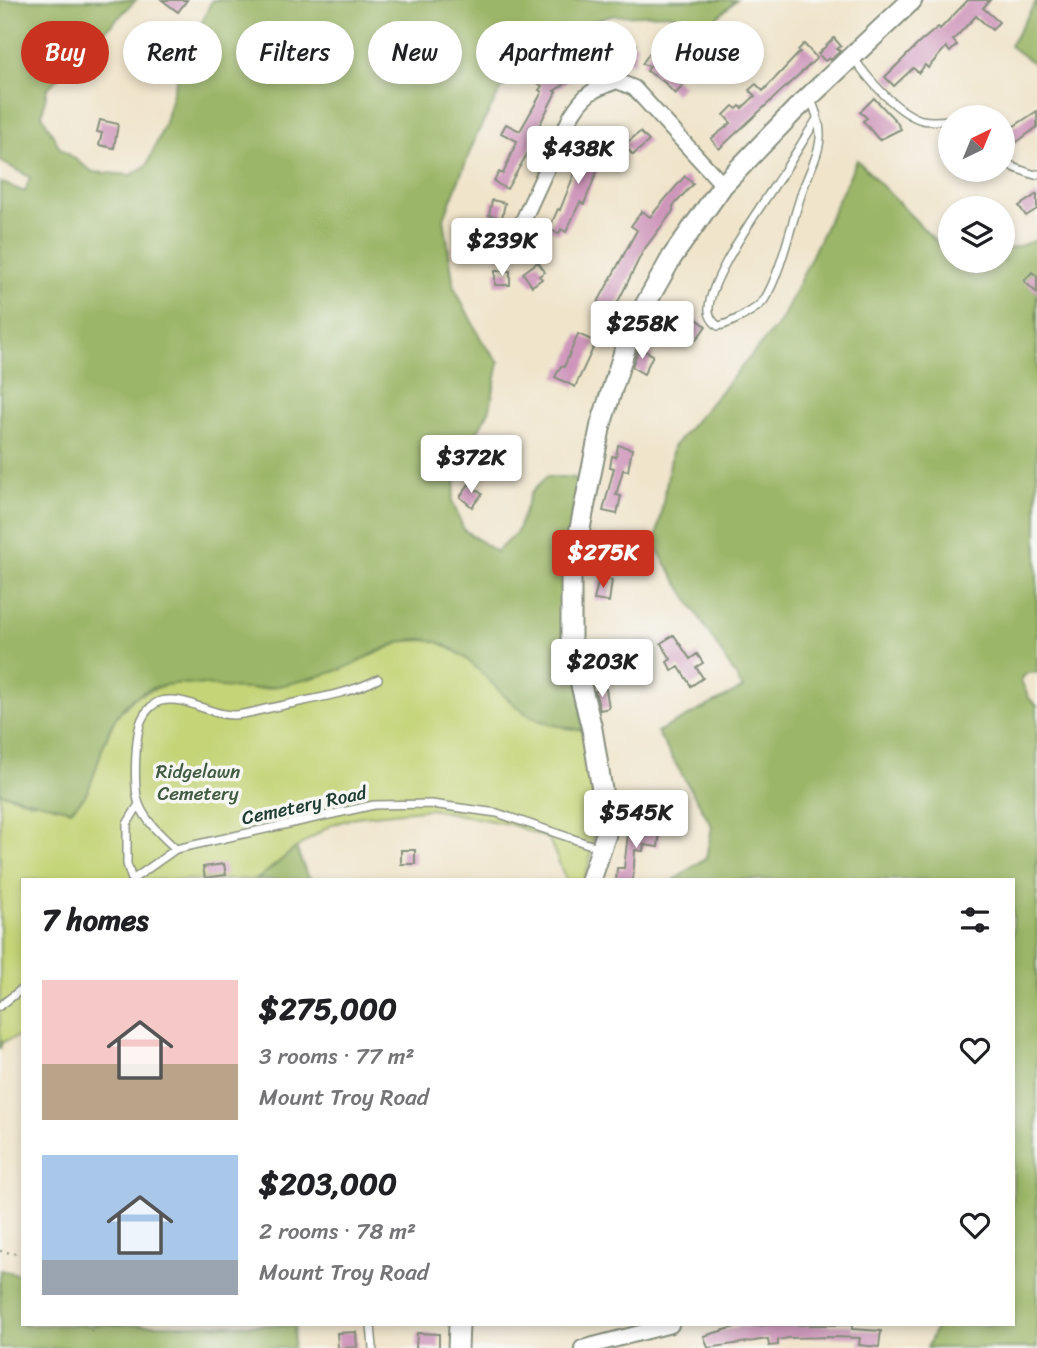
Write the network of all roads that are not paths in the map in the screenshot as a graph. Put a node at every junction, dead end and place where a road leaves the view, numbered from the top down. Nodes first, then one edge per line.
1 (912, 0) edge
2 (852, 57) junction
3 (810, 96) junction
4 (817, 119) junction
5 (938, 120) edge
6 (1015, 169) edge
7 (1037, 174) edge
8 (723, 185) junction
9 (514, 238) dead end
10 (379, 679) dead end
11 (139, 804) junction
12 (601, 848) junction
13 (176, 849) junction
14 (131, 878) edge
15 (135, 878) edge
16 (592, 878) edge
17 (21, 990) edge
18 (0, 1006) edge
19 (371, 1326) edge
20 (458, 1326) edge
21 (667, 1326) edge
22 (591, 1347) edge
23 (373, 1348) edge
24 (458, 1348) edge

1 - 2 street
2 - 3 street
2 - 5 lane
3 - 4 lane
3 - 8 street
4 - 4 lane
6 - 7 lane
8 - 9 street
8 - 12 street
10 - 11 lane, Cemetery Road
11 - 13 lane, Cemetery Road
11 - 14 lane, Cemetery Road
12 - 13 lane, Cemetery Road
12 - 16 street
13 - 15 lane, Cemetery Road
17 - 18 lane
19 - 23 lane
20 - 24 street
21 - 22 street

